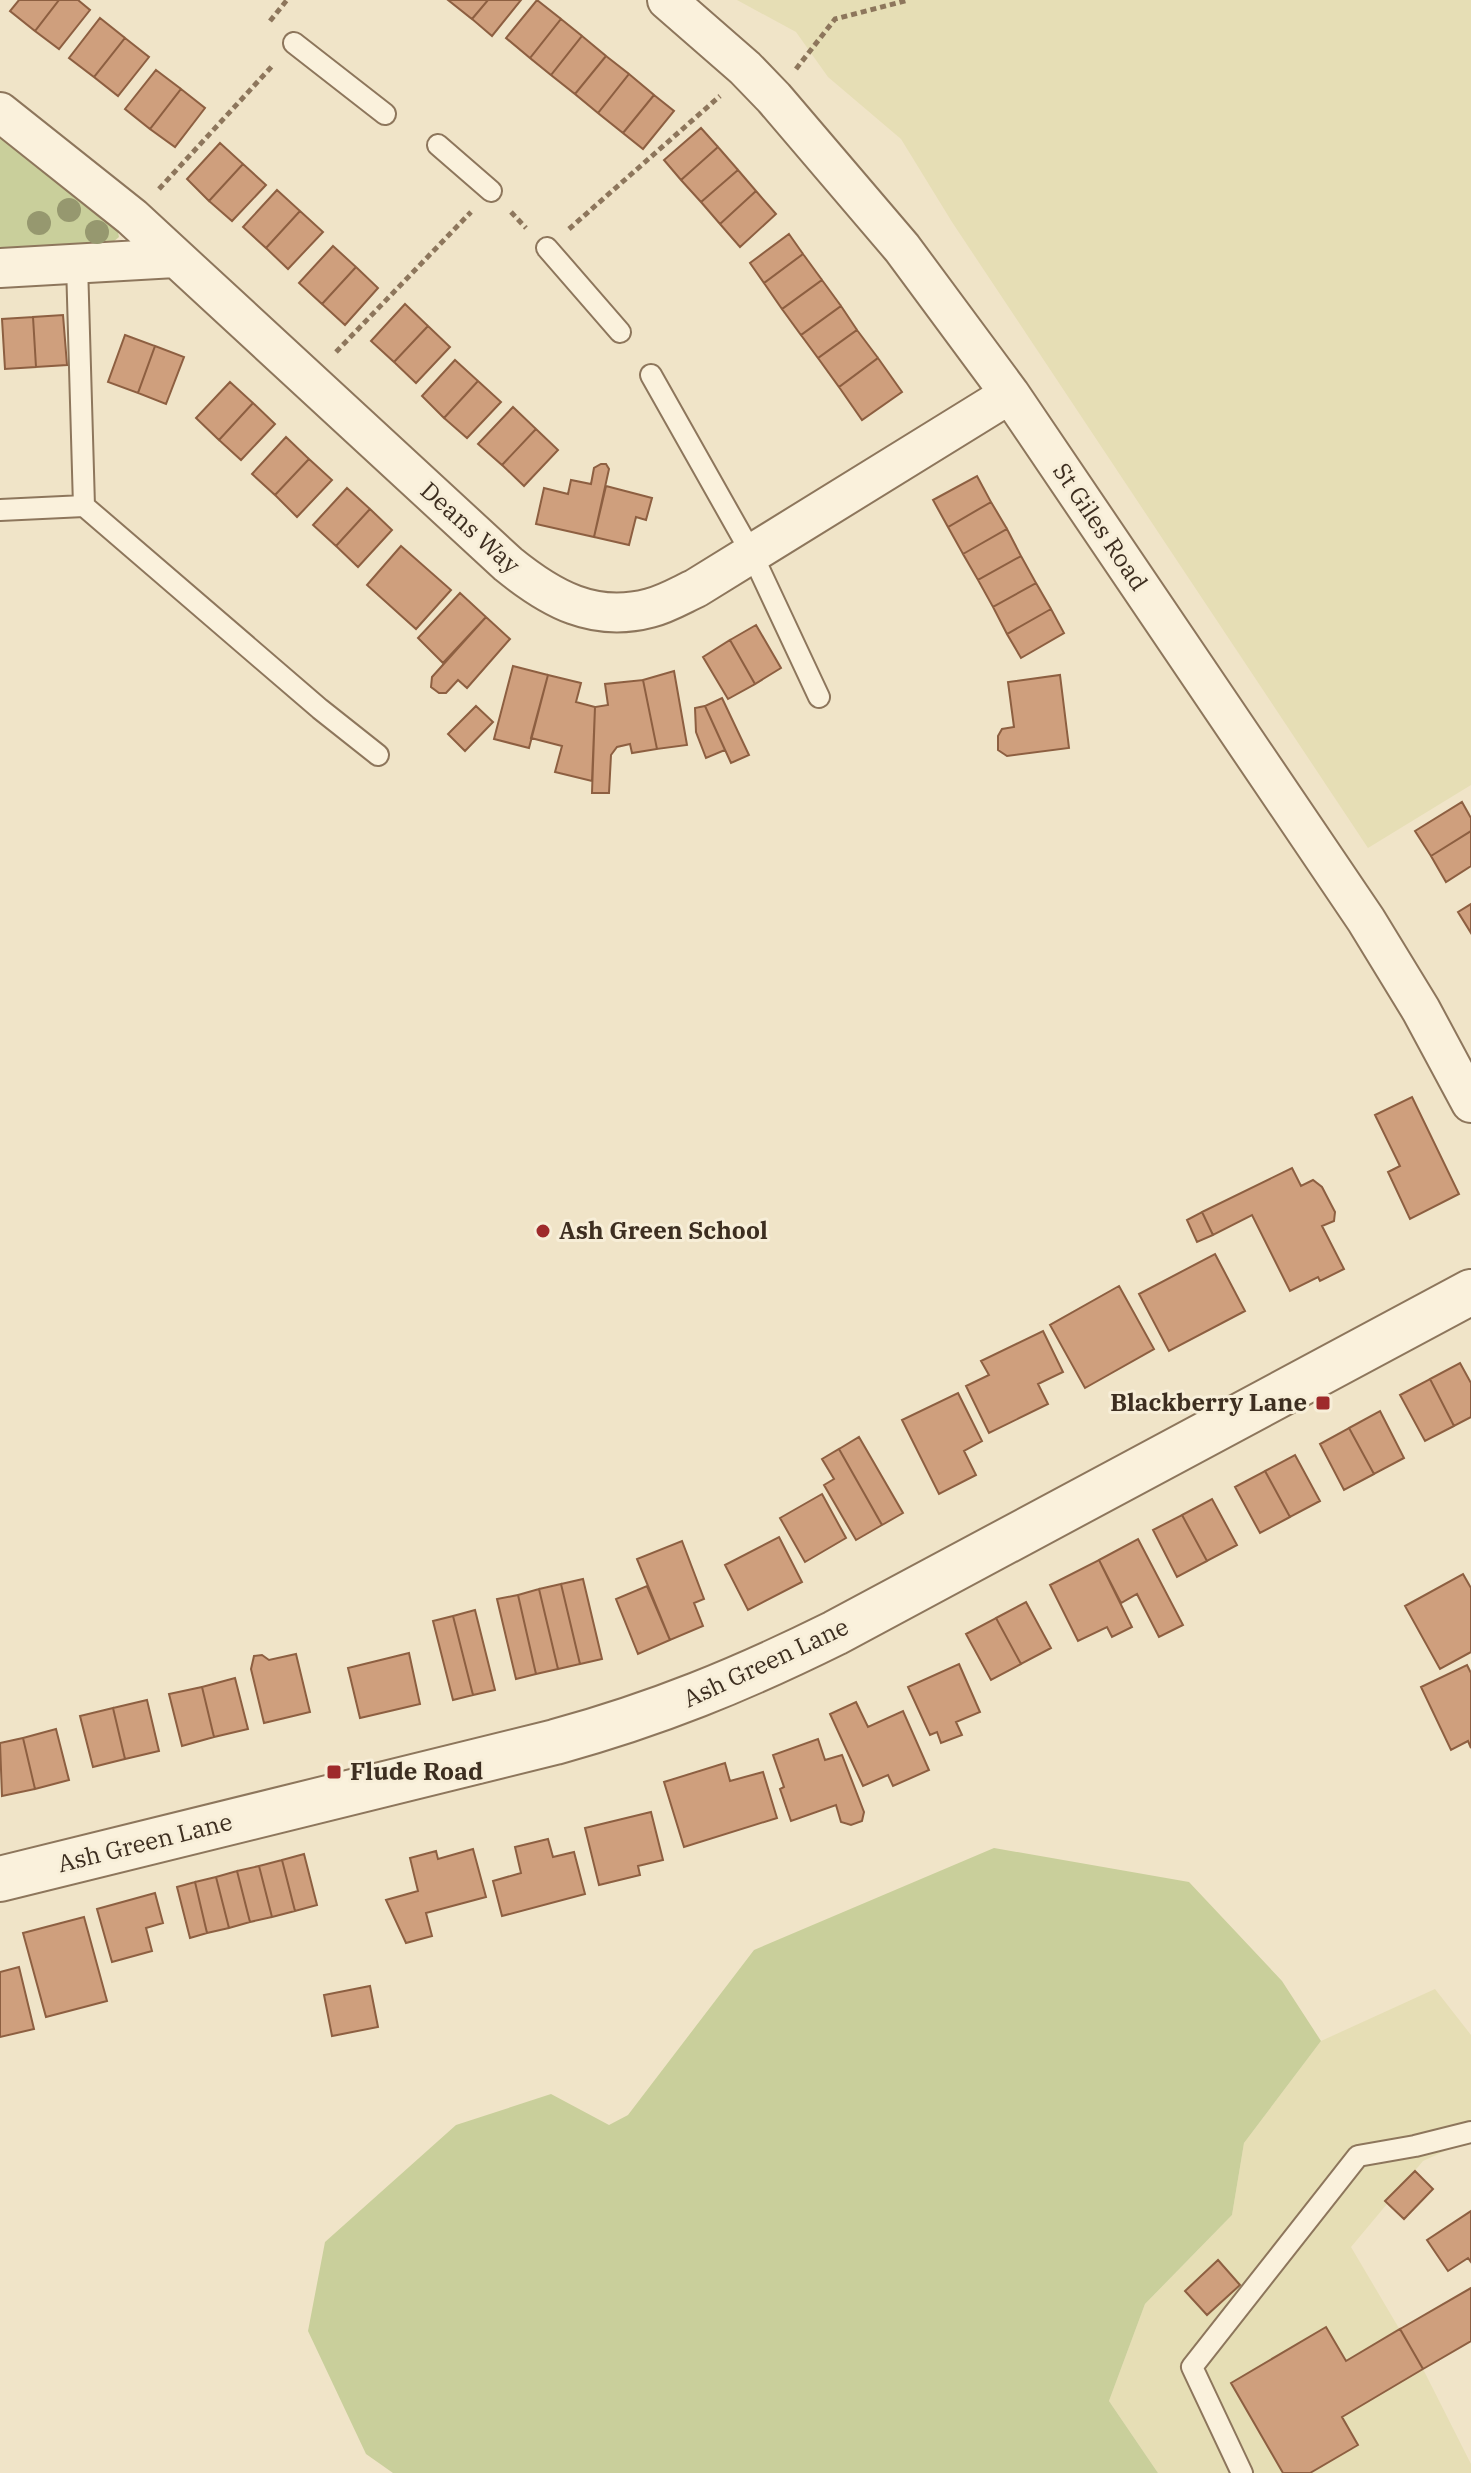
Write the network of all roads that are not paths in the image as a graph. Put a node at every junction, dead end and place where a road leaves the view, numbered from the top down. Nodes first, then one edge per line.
1 (667, 0) edge
2 (294, 43) road end
3 (0, 112) edge
4 (385, 114) dead end
5 (438, 145) dead end
6 (491, 191) road end
7 (547, 248) road end
8 (175, 258) junction
9 (77, 264) junction
10 (0, 268) edge
11 (620, 332) dead end
12 (651, 375) dead end
13 (1010, 394) junction
14 (84, 506) junction
15 (0, 510) edge
16 (752, 554) junction
17 (819, 697) dead end
18 (378, 755) dead end
19 (1471, 1103) edge
20 (1471, 1292) edge
21 (0, 1879) edge
22 (1471, 2132) edge
23 (1242, 2473) edge

1 - 13 street, St Giles Road
2 - 4 lane
3 - 8 street, Deans Way
5 - 6 lane
7 - 11 lane
8 - 9 street
8 - 16 street, Deans Way
9 - 10 street
9 - 14 lane
12 - 16 lane
13 - 16 street, Deans Way
13 - 19 street, St Giles Road
14 - 15 lane
14 - 18 lane
16 - 17 lane
20 - 21 street, Ash Green Lane
22 - 23 lane

